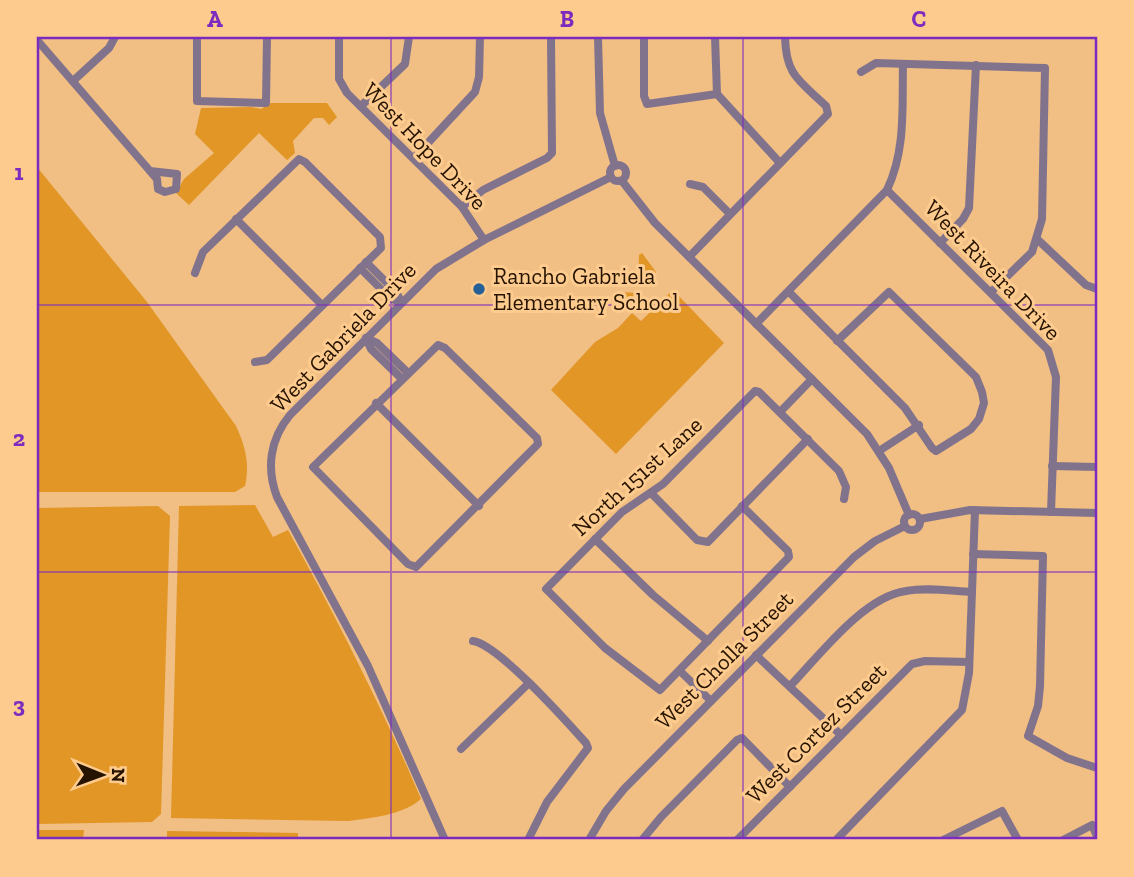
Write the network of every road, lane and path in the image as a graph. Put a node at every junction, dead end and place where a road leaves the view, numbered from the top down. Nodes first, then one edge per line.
1 (115, 37) edge
2 (197, 37) edge
3 (267, 37) edge
4 (339, 37) edge
5 (409, 37) edge
6 (480, 37) edge
7 (551, 37) edge
8 (598, 37) edge
9 (644, 37) edge
10 (715, 37) edge
11 (785, 37) edge
12 (37, 40) edge
13 (903, 64) junction
14 (976, 65) junction
15 (861, 72) dead end
16 (73, 81) junction
17 (717, 94) junction
18 (466, 103) junction
19 (361, 106) junction
20 (475, 111) dead end
21 (414, 158) junction
22 (780, 163) junction
23 (615, 166) junction
24 (150, 171) junction
25 (611, 177) junction
26 (622, 180) junction
27 (690, 184) dead end
28 (887, 190) junction
29 (462, 207) junction
30 (729, 213) junction
31 (236, 219) junction
32 (1037, 239) junction
33 (484, 240) junction
34 (940, 243) junction
35 (689, 257) junction
36 (363, 265) junction
37 (195, 274) dead end
38 (1097, 289) edge
39 (789, 292) junction
40 (991, 292) junction
41 (401, 302) junction
42 (322, 305) junction
43 (756, 324) junction
44 (366, 338) junction
45 (837, 341) junction
46 (255, 362) dead end
47 (404, 375) junction
48 (812, 379) junction
49 (376, 403) junction
50 (780, 412) junction
51 (919, 425) junction
52 (808, 439) junction
53 (879, 451) junction
54 (1052, 466) junction
55 (1097, 467) edge
56 (651, 493) junction
57 (844, 499) dead end
58 (479, 506) junction
59 (742, 506) junction
60 (975, 510) junction
61 (1051, 512) junction
62 (1097, 513) edge
63 (909, 515) junction
64 (920, 519) junction
65 (905, 526) junction
66 (595, 539) junction
67 (973, 554) junction
68 (972, 592) junction
69 (473, 641) dead end
70 (708, 641) junction
71 (757, 655) junction
72 (969, 662) junction
73 (680, 671) junction
74 (528, 684) junction
75 (790, 686) junction
76 (711, 701) junction
77 (841, 735) junction
78 (461, 749) dead end
79 (1097, 768) edge
80 (790, 787) junction
81 (1097, 836) edge
82 (842, 839) edge
83 (444, 840) edge
84 (528, 840) edge
85 (589, 840) edge
86 (642, 840) edge
87 (737, 840) edge
88 (943, 840) edge
89 (1018, 840) edge
90 (1063, 840) edge

1 - 16 street
2 - 3 street
4 - 19 street, West Hope Drive
5 - 19 street
6 - 18 street
7 - 29 street
8 - 23 street
9 - 17 street
10 - 17 street
11 - 22 street
12 - 16 street
13 - 14 street
13 - 15 street
13 - 28 street
14 - 32 street
14 - 34 street
16 - 24 street
17 - 22 street
18 - 20 street
18 - 21 street
19 - 21 street, West Hope Drive
21 - 29 street, West Hope Drive
22 - 30 street
23 - 25 street
23 - 26 street
24 - 24 street
25 - 26 street
25 - 33 street, West Gabriela Drive
26 - 35 street
27 - 30 street
28 - 34 street, West Riveira Drive
28 - 39 street
29 - 33 street, West Hope Drive
30 - 35 street
31 - 36 street
31 - 37 street
31 - 42 street
32 - 38 street
32 - 40 street
33 - 41 street, West Gabriela Drive
34 - 40 street, West Riveira Drive
35 - 43 street
36 - 41 street
36 - 42 street
39 - 43 street
39 - 45 street
40 - 54 street, West Riveira Drive
41 - 44 street, West Gabriela Drive
42 - 46 street
43 - 48 street
44 - 47 street
44 - 83 street, West Gabriela Drive
45 - 51 street
45 - 51 street
47 - 49 street
47 - 58 street
48 - 50 street
48 - 53 street
49 - 58 street
49 - 58 street
50 - 52 street
50 - 56 street, North 151st Lane
51 - 53 street
52 - 57 street
52 - 59 street
53 - 63 street
54 - 55 street
54 - 61 street, West Riveira Drive
56 - 59 street
56 - 66 street, North 151st Lane
59 - 70 street
60 - 61 street
60 - 64 street
60 - 67 street
61 - 62 street
63 - 64 street
63 - 65 street
64 - 65 street
65 - 71 street, West Cholla Street
66 - 70 street
66 - 73 street, North 151st Lane
67 - 68 street
67 - 79 street
68 - 72 street
68 - 75 street
69 - 74 street
70 - 73 street
71 - 75 street
71 - 76 street, West Cholla Street
72 - 77 street, West Cortez Street
72 - 82 street
73 - 76 street
74 - 78 street
74 - 84 street
75 - 77 street
76 - 85 street, West Cholla Street
77 - 80 street, West Cortez Street
80 - 86 street
80 - 87 street, West Cortez Street
81 - 90 street
88 - 89 street

